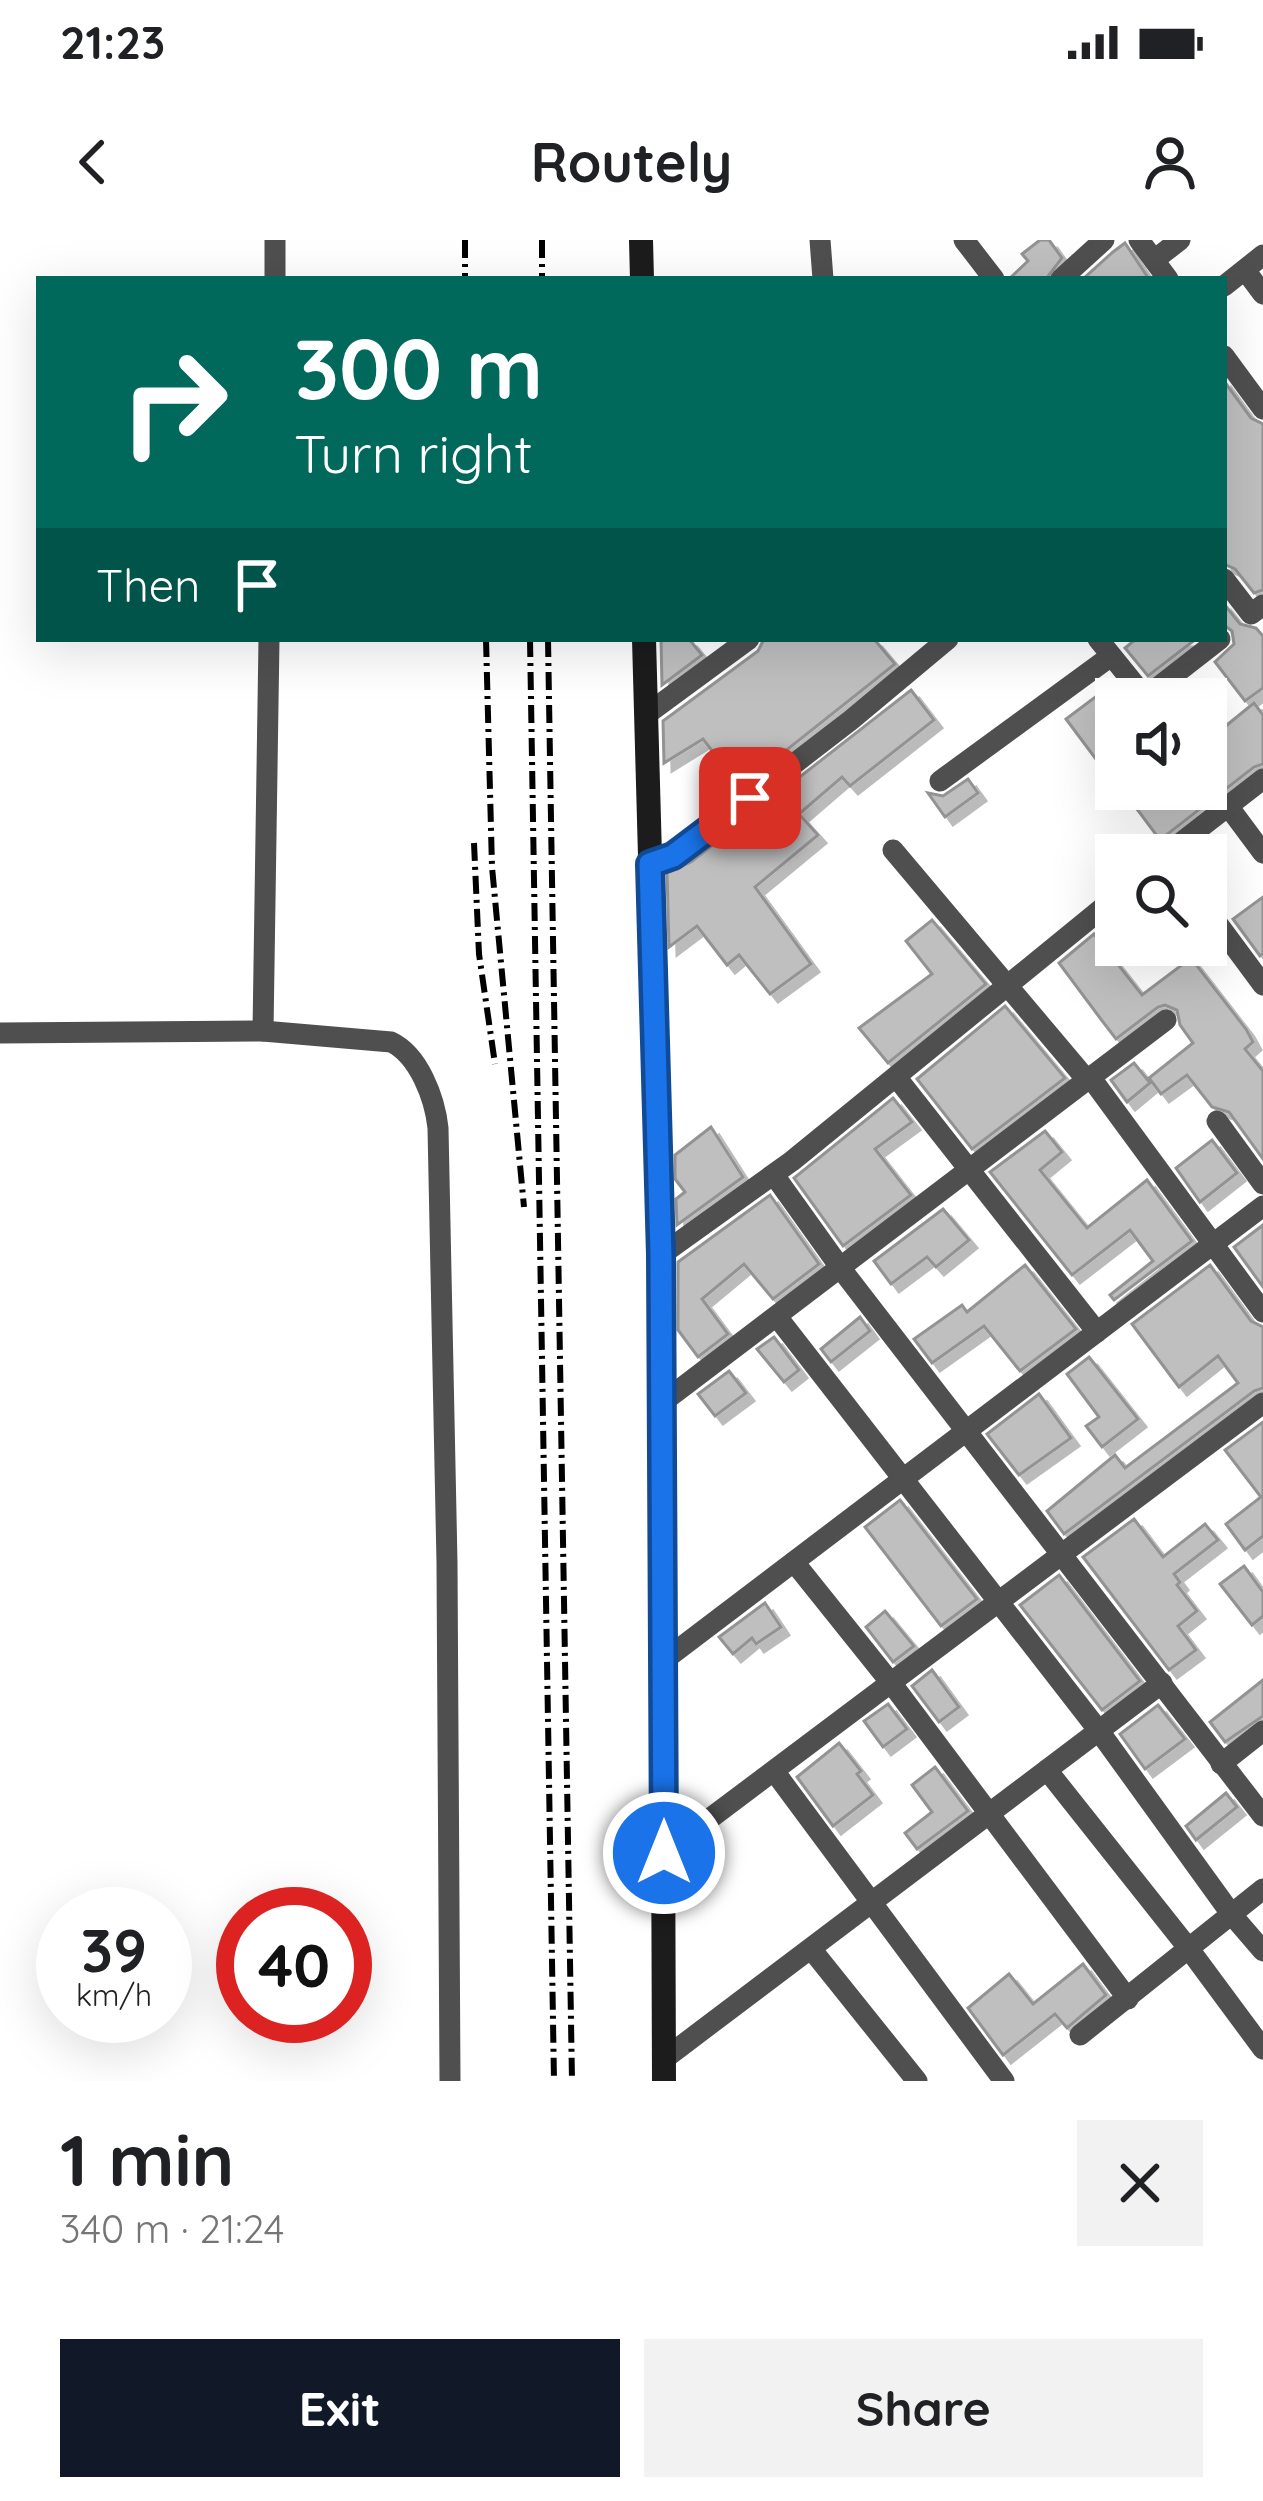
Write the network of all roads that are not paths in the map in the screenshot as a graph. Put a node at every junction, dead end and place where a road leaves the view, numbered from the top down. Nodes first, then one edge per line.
1 (275, 240) edge
2 (641, 240) edge
3 (820, 240) edge
4 (964, 240) edge
5 (1105, 240) edge
6 (1139, 240) edge
7 (1180, 240) edge
8 (1154, 260) junction
9 (1254, 262) edge
10 (274, 276) edge
11 (642, 276) edge
12 (823, 276) edge
13 (992, 276) edge
14 (1064, 276) edge
15 (1166, 276) edge
16 (1227, 284) edge
17 (1263, 294) edge
18 (1227, 360) edge
19 (1263, 409) edge
20 (1227, 582) edge
21 (1257, 610) edge
22 (1227, 634) edge
23 (269, 642) edge
24 (644, 642) edge
25 (745, 642) edge
26 (944, 642) edge
27 (1217, 642) edge
28 (1104, 648) edge
29 (646, 715) junction
30 (1263, 779) edge
31 (940, 781) dead end
32 (1228, 806) junction
33 (1192, 834) edge
34 (893, 850) dead end
35 (1263, 853) edge
36 (650, 864) junction
37 (1095, 915) edge
38 (1227, 937) edge
39 (1263, 986) edge
40 (1009, 988) junction
41 (1166, 1020) dead end
42 (262, 1031) junction
43 (0, 1034) edge
44 (897, 1078) junction
45 (1089, 1079) junction
46 (1217, 1121) dead end
47 (968, 1172) junction
48 (774, 1175) junction
49 (1263, 1184) edge
50 (1263, 1206) edge
51 (1212, 1244) junction
52 (661, 1255) junction
53 (842, 1270) junction
54 (1263, 1312) edge
55 (778, 1318) junction
56 (1097, 1332) junction
57 (659, 1405) junction
58 (1259, 1414) edge
59 (968, 1430) junction
60 (901, 1481) junction
61 (1060, 1556) junction
62 (794, 1562) junction
63 (997, 1603) junction
64 (663, 1661) junction
65 (891, 1683) junction
66 (1162, 1683) junction
67 (1099, 1731) junction
68 (1263, 1731) edge
69 (1221, 1764) junction
70 (1047, 1770) junction
71 (774, 1771) junction
72 (988, 1816) junction
73 (1263, 1816) edge
74 (664, 1853) junction
75 (1263, 1889) edge
76 (872, 1903) junction
77 (1232, 1915) junction
78 (1189, 1949) junction
79 (812, 1950) junction
80 (1263, 1952) edge
81 (1128, 1999) junction
82 (1080, 2035) dead end
83 (1263, 2049) edge
84 (664, 2070) edge
85 (450, 2081) edge
86 (917, 2081) edge
87 (1004, 2081) edge

1 - 10 street
2 - 11 street
3 - 12 street
4 - 13 street
5 - 14 street
6 - 8 street
7 - 8 street
8 - 15 street
9 - 16 street
9 - 17 street
18 - 19 street
20 - 21 street
21 - 22 street
23 - 42 street
24 - 29 street
25 - 29 street
26 - 36 street
27 - 28 street
28 - 31 street
29 - 36 street
30 - 32 street
32 - 33 street
32 - 35 street
34 - 40 street
36 - 52 street
37 - 40 street
38 - 39 street
40 - 44 street
40 - 45 street
41 - 45 street
42 - 43 street
42 - 85 street
44 - 47 street
44 - 48 street
45 - 47 street
45 - 51 street
46 - 49 street
47 - 53 street
47 - 56 street
48 - 52 street
48 - 53 street
50 - 51 street
51 - 54 street
51 - 56 street
52 - 57 street
53 - 55 street
53 - 59 street
55 - 57 street
55 - 60 street
56 - 59 street
57 - 64 street
58 - 61 street
59 - 60 street
59 - 61 street
60 - 62 street
60 - 63 street
61 - 63 street
61 - 66 street
62 - 64 street
62 - 65 street
63 - 65 street
63 - 67 street
64 - 74 street
65 - 71 street
65 - 72 street
66 - 67 street
66 - 69 street
67 - 70 street
67 - 77 street
68 - 69 street
69 - 73 street
70 - 72 street
70 - 78 street
71 - 74 street
71 - 76 street
72 - 76 street
72 - 81 street
74 - 84 street
75 - 77 street
76 - 79 street
76 - 87 street
77 - 78 street
77 - 80 street
78 - 81 street
78 - 83 street
79 - 84 street
79 - 86 street
81 - 82 street

